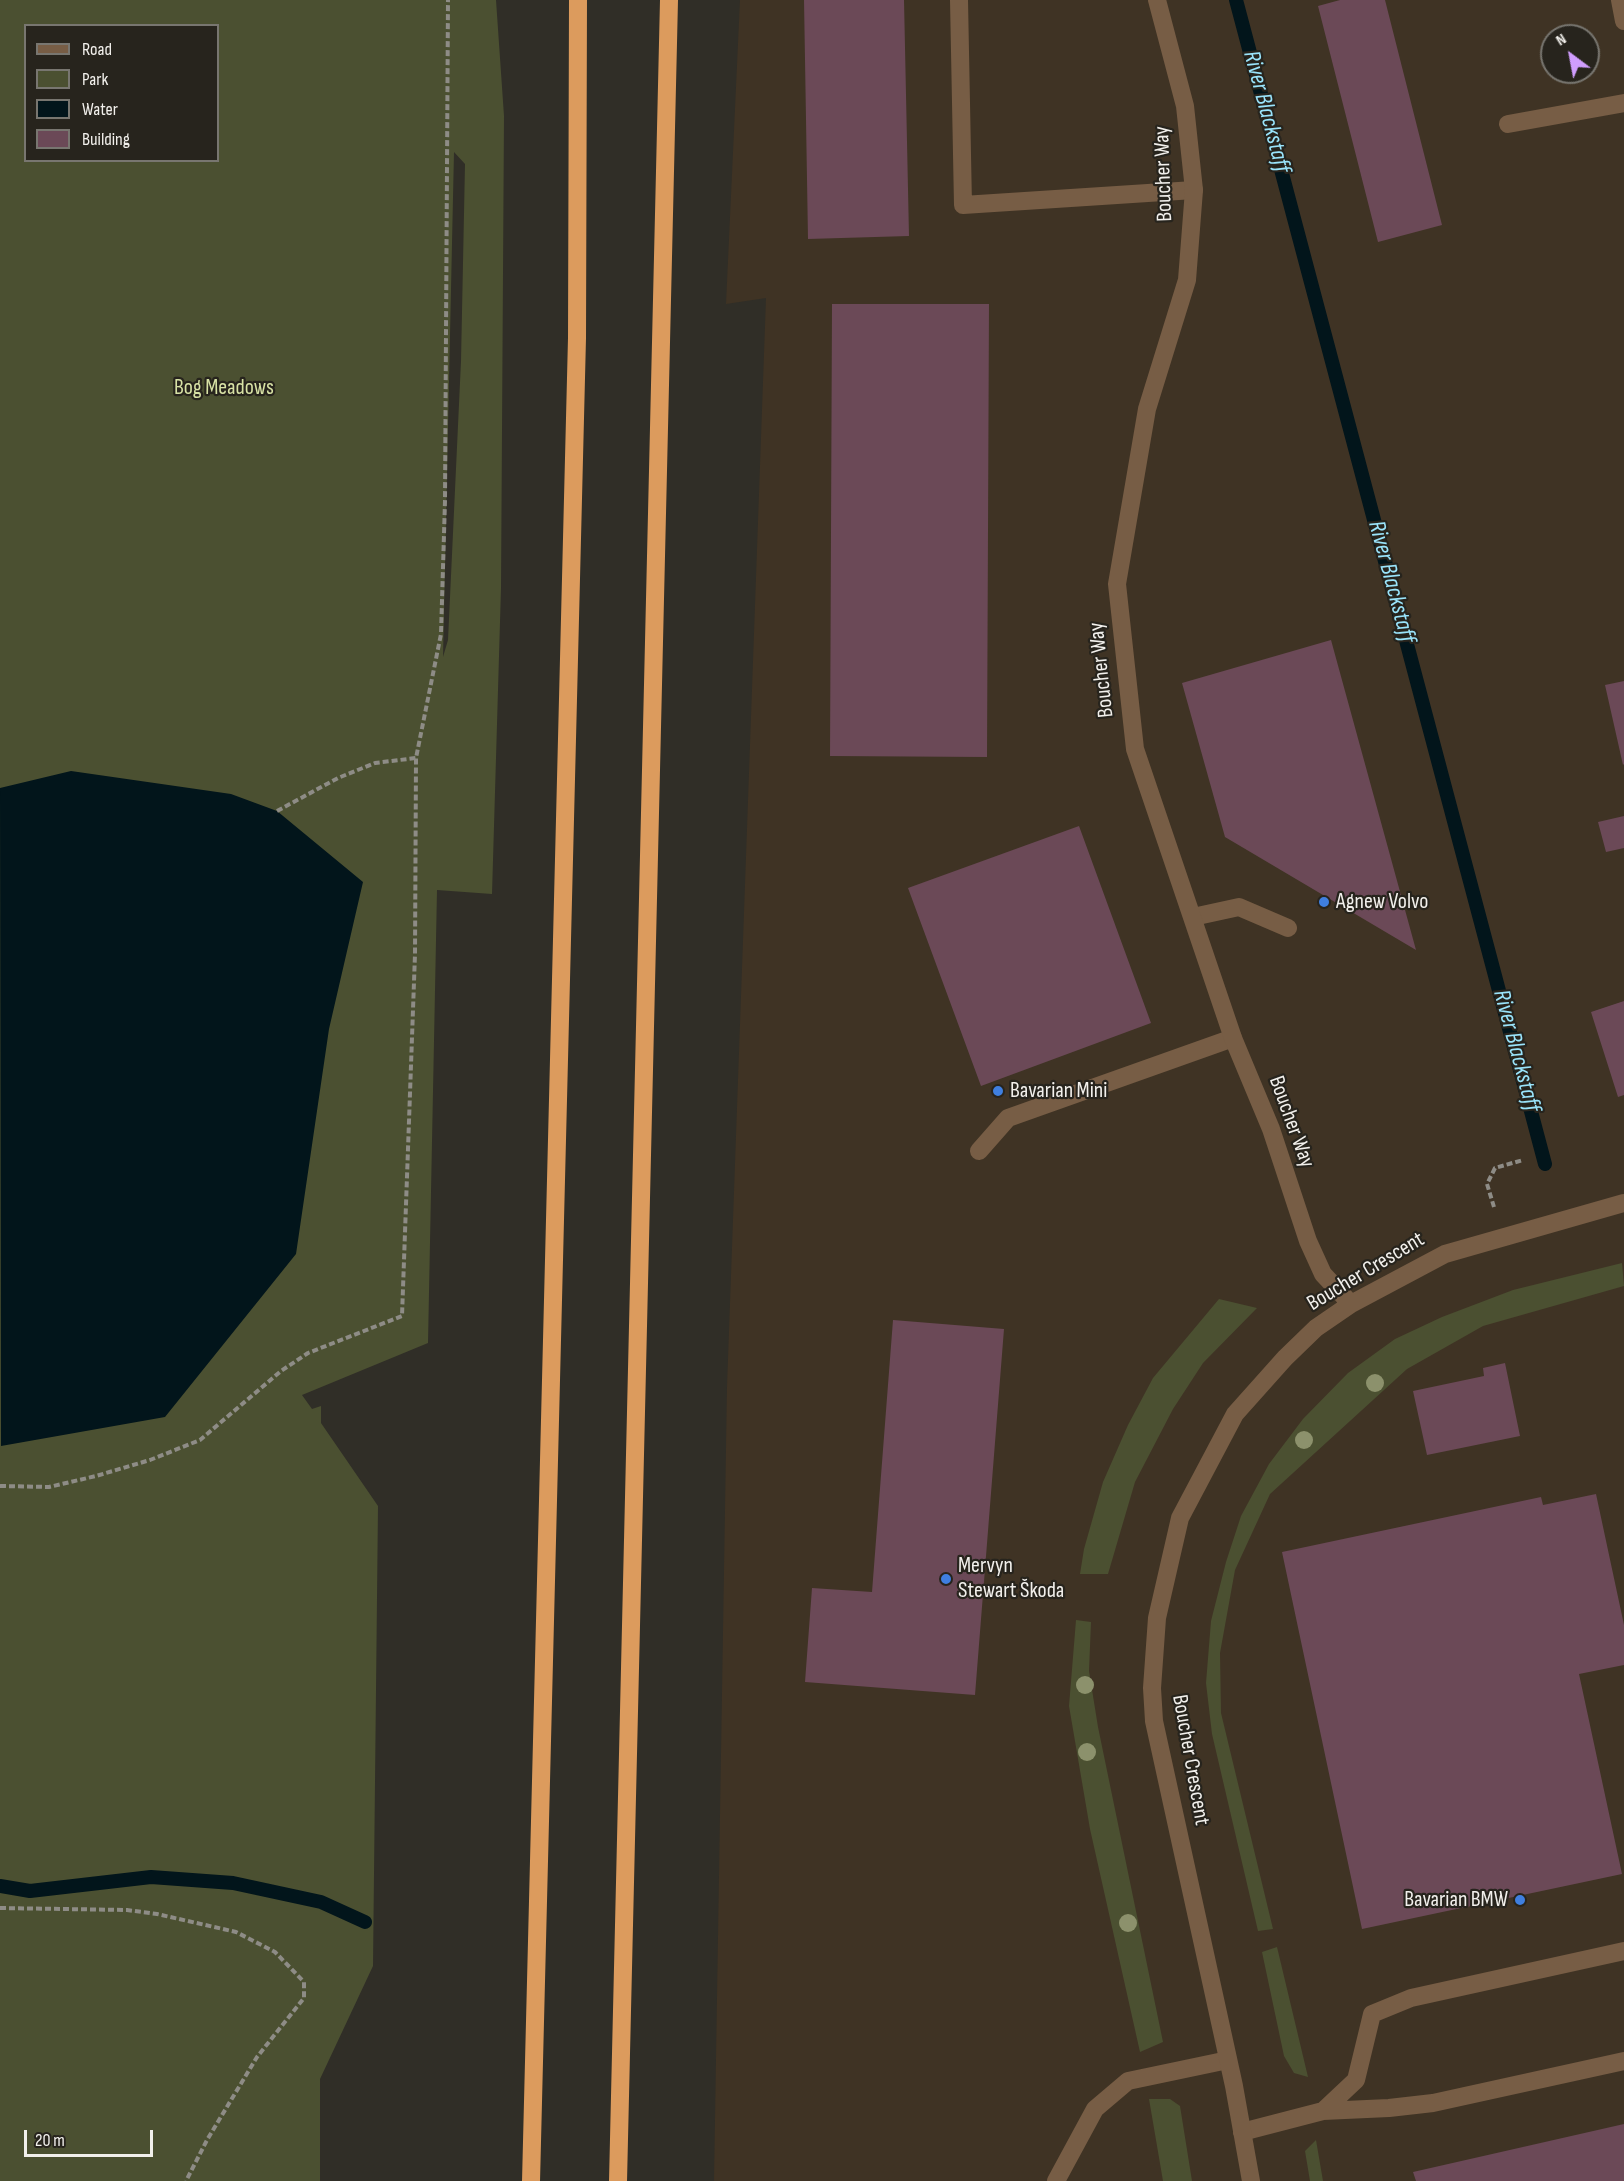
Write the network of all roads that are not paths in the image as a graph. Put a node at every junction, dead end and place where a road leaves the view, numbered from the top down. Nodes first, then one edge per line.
1 (578, 0) edge
2 (669, 0) edge
3 (959, 0) edge
4 (1157, 0) edge
5 (1620, 0) edge
6 (1624, 21) edge
7 (1624, 103) edge
8 (1508, 124) dead end
9 (1194, 190) junction
10 (1192, 917) junction
11 (1288, 928) dead end
12 (1233, 1038) junction
13 (979, 1151) dead end
14 (1624, 1203) edge
15 (1351, 1304) junction
16 (1624, 1951) edge
17 (1228, 2060) junction
18 (1624, 2061) edge
19 (1323, 2110) junction
20 (1242, 2132) junction
21 (531, 2181) edge
22 (618, 2181) edge
23 (1056, 2181) edge
24 (1251, 2181) edge

1 - 21 highway
2 - 22 highway
3 - 9 street
4 - 9 street, Boucher Way
5 - 6 street
7 - 8 street
9 - 10 street, Boucher Way
10 - 11 street
10 - 12 street, Boucher Way
12 - 13 street
12 - 15 street, Boucher Way
14 - 15 street, Boucher Crescent
15 - 17 street, Boucher Crescent
16 - 19 street
17 - 20 street, Boucher Crescent
17 - 23 street
18 - 19 street
19 - 20 street
20 - 24 street, Boucher Crescent

